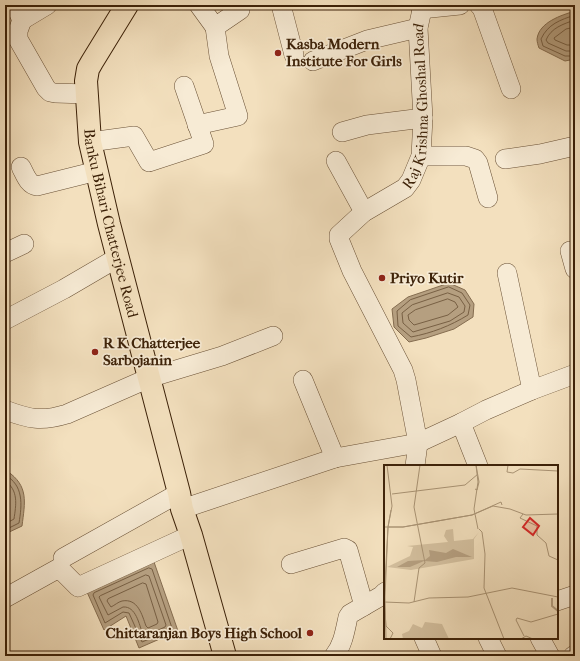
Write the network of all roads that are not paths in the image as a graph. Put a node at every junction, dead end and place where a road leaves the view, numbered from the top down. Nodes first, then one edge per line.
1 (47, 5) edge
2 (128, 5) edge
3 (199, 5) edge
4 (238, 5) edge
5 (281, 5) edge
6 (460, 5) edge
7 (479, 5) edge
8 (422, 7) edge
9 (18, 12) edge
10 (215, 27) junction
11 (418, 28) junction
12 (294, 55) dead end
13 (313, 61) dead end
14 (184, 86) dead end
15 (511, 89) dead end
16 (87, 94) junction
17 (423, 118) junction
18 (198, 125) junction
19 (342, 132) dead end
20 (90, 142) junction
21 (575, 146) edge
22 (421, 156) junction
23 (505, 159) dead end
24 (336, 161) dead end
25 (21, 167) dead end
26 (97, 171) junction
27 (488, 198) dead end
28 (364, 212) junction
29 (24, 244) dead end
30 (5, 253) edge
31 (117, 258) junction
32 (507, 273) dead end
33 (5, 320) edge
34 (273, 336) dead end
35 (575, 374) edge
36 (149, 378) junction
37 (303, 380) dead end
38 (532, 390) junction
39 (5, 410) edge
40 (461, 423) junction
41 (418, 443) junction
42 (335, 458) junction
43 (414, 465) edge
44 (478, 465) edge
45 (180, 501) junction
46 (191, 536) junction
47 (63, 558) dead end
48 (291, 564) dead end
49 (384, 593) edge
50 (575, 595) edge
51 (5, 598) edge
52 (558, 601) edge
53 (364, 606) junction
54 (424, 639) edge
55 (488, 639) edge
56 (541, 639) edge
57 (225, 656) edge
58 (334, 656) edge
59 (432, 656) edge
60 (497, 656) edge
61 (550, 656) edge

1 - 9 street
2 - 16 main road, Banku Bihari Chatterjee Road
3 - 10 street
4 - 10 street
5 - 12 street
6 - 8 street
7 - 15 street
8 - 11 street, Raj Krishna Ghoshal Road
9 - 16 street
10 - 18 street
11 - 13 street
11 - 17 street, Raj Krishna Ghoshal Road
14 - 18 street
16 - 20 main road, Banku Bihari Chatterjee Road
17 - 19 street
17 - 22 street, Raj Krishna Ghoshal Road
18 - 20 street
20 - 26 main road, Banku Bihari Chatterjee Road
21 - 23 street
22 - 27 street
22 - 28 street, Raj Krishna Ghoshal Road
24 - 28 street
25 - 26 street
26 - 31 main road, Banku Bihari Chatterjee Road
28 - 41 street, Raj Krishna Ghoshal Road
29 - 30 street
31 - 33 street
31 - 36 main road, Banku Bihari Chatterjee Road
32 - 38 street
34 - 36 street
35 - 38 street
36 - 39 street
36 - 45 main road, Banku Bihari Chatterjee Road
37 - 42 street
38 - 40 street
40 - 41 street
40 - 44 street
41 - 42 street
41 - 43 street, Raj Krishna Ghoshal Road
42 - 45 street
45 - 46 main road, Banku Bihari Chatterjee Road
45 - 47 street
46 - 51 street
46 - 57 main road, Banku Bihari Chatterjee Road
48 - 53 street
49 - 53 street
50 - 52 street
53 - 58 street
54 - 59 street
55 - 60 street
56 - 61 street

